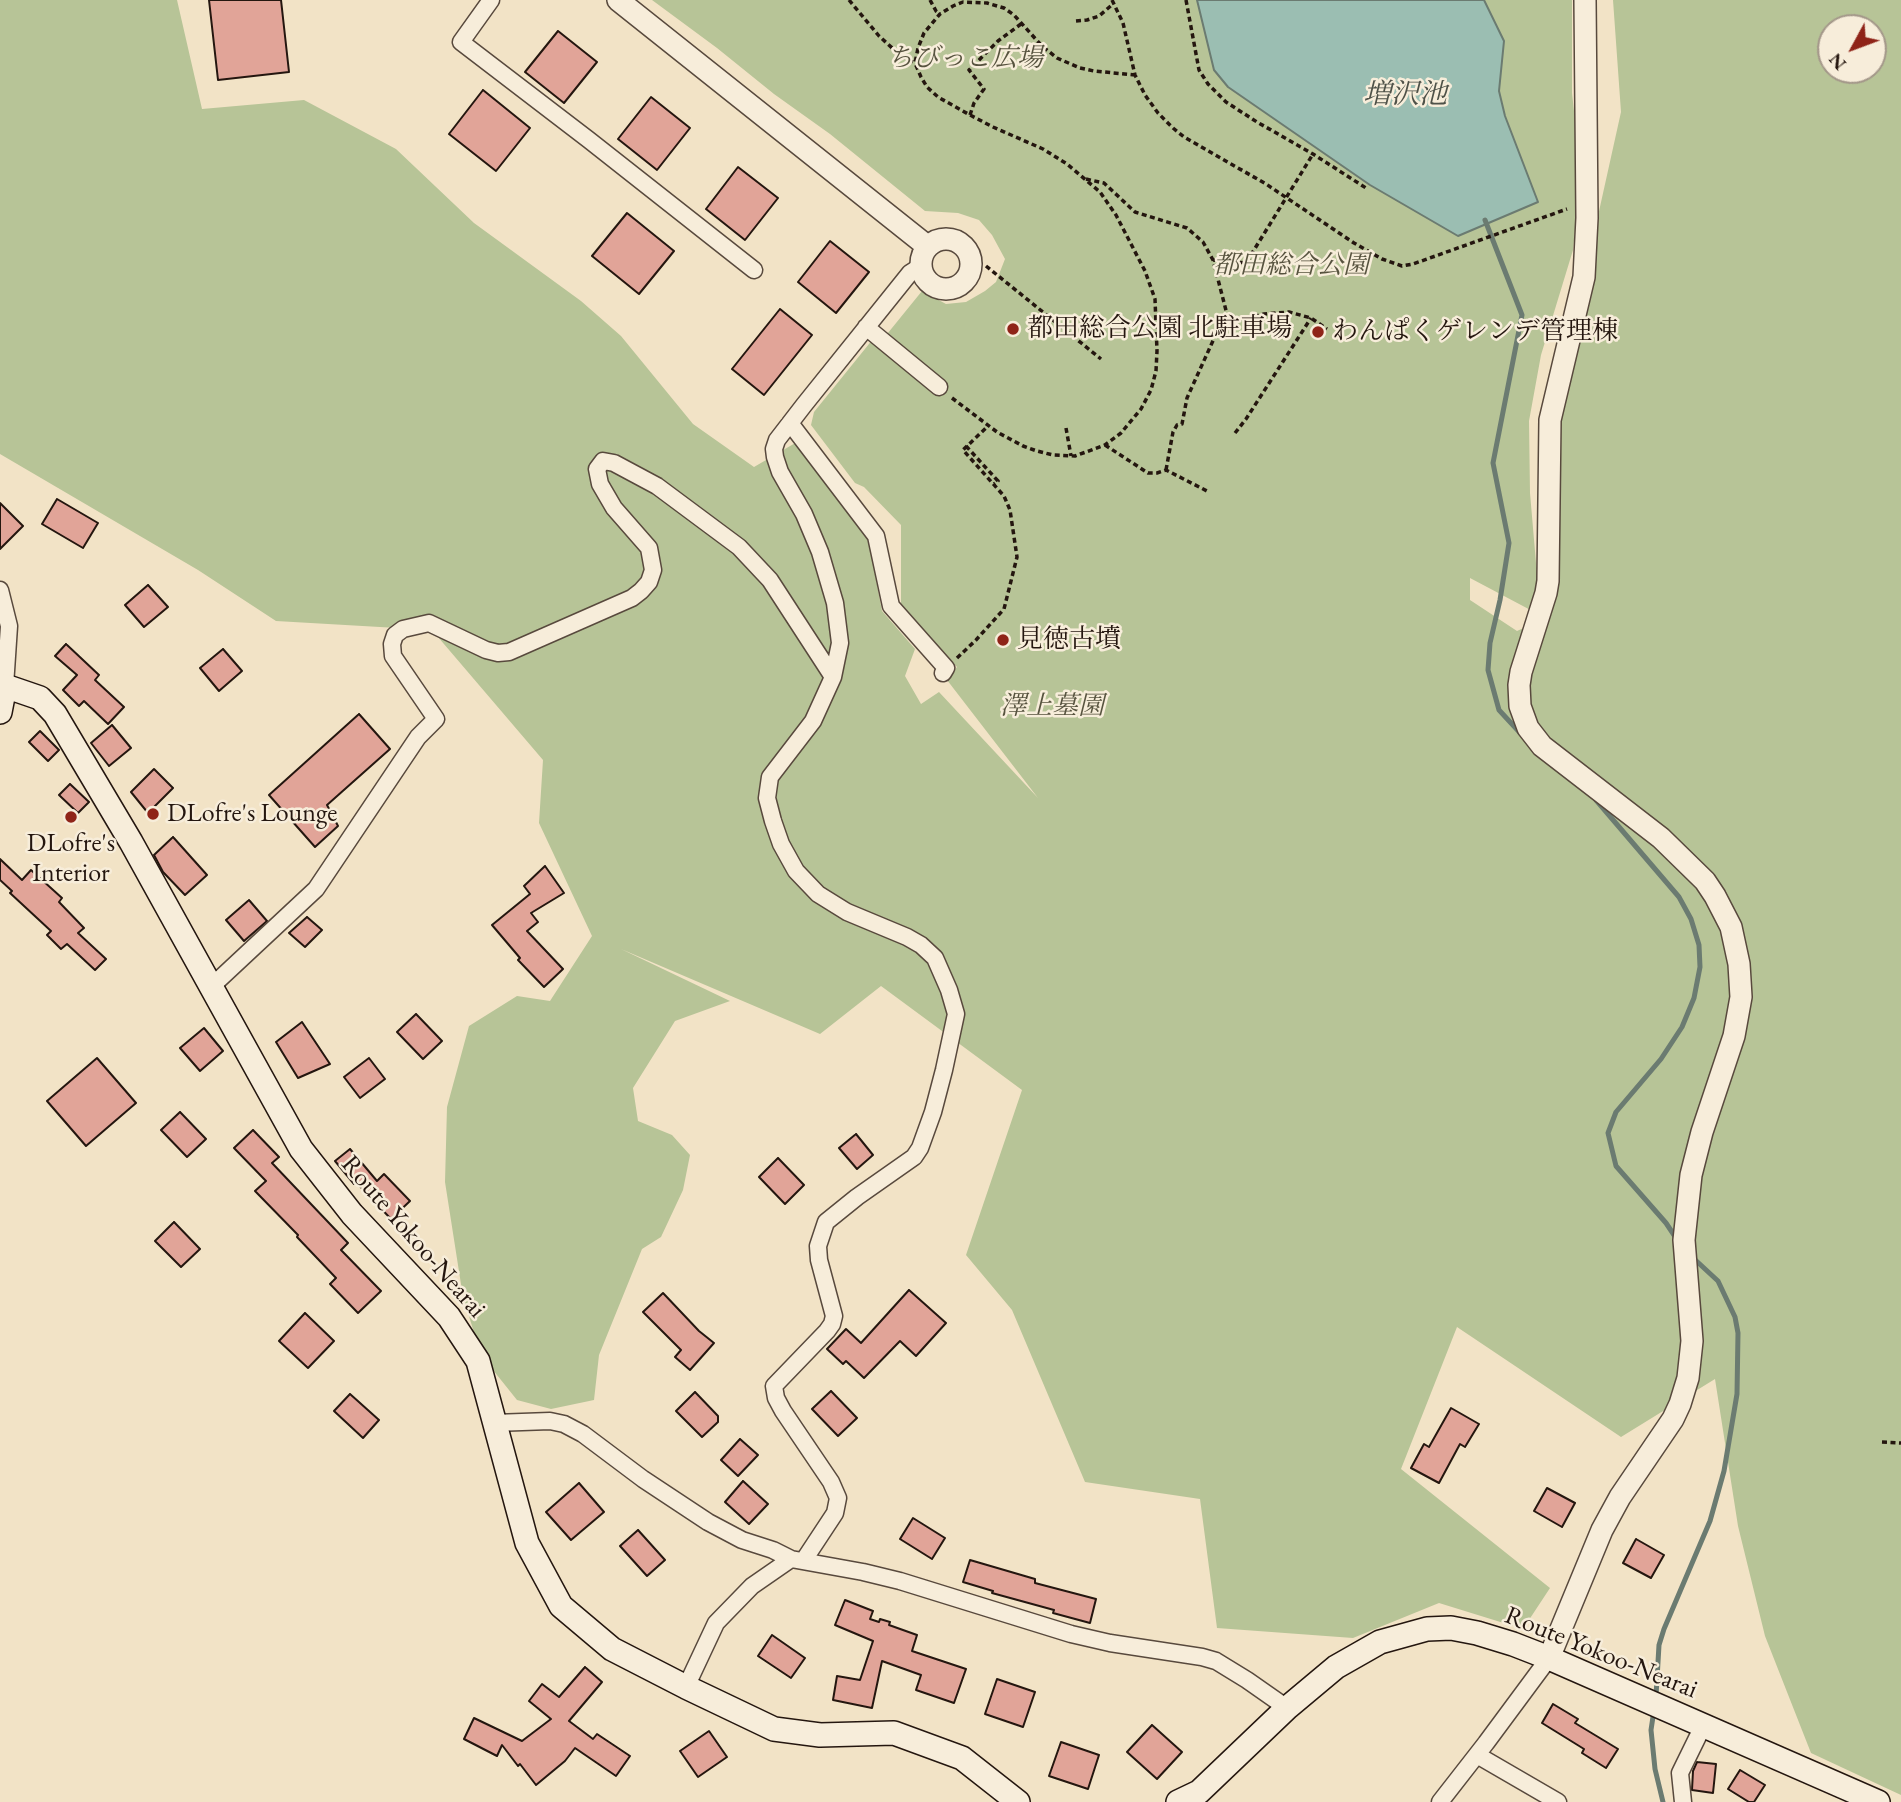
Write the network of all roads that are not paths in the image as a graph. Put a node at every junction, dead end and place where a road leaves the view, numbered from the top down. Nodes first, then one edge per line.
1 (491, 0) edge
2 (618, 0) edge
3 (1586, 0) edge
4 (924, 256) joint
5 (754, 270) dead end
6 (866, 327) junction
7 (939, 387) road end
8 (790, 423) junction
9 (0, 590) edge
10 (944, 670) road end
11 (833, 677) junction
12 (5, 687) junction
13 (0, 712) edge
14 (211, 987) junction
15 (494, 1423) junction
16 (798, 1559) junction
17 (1549, 1658) junction
18 (686, 1687) junction
19 (1286, 1708) junction
20 (1703, 1726) junction
21 (1477, 1755) junction
22 (1018, 1802) edge
23 (1178, 1802) edge
24 (1440, 1802) edge
25 (1558, 1802) edge
26 (1683, 1802) edge
27 (1878, 1802) edge

1 - 5 street
2 - 4 street
3 - 17 street
4 - 6 street
6 - 7 street
6 - 8 street
8 - 10 street
8 - 11 street
9 - 12 street
11 - 14 street
11 - 16 street
12 - 13 main road
12 - 14 main road, Route Yokoo-Nearai
14 - 15 main road, Route Yokoo-Nearai
15 - 16 street
15 - 18 main road, Route Yokoo-Nearai
16 - 18 street
16 - 19 street
17 - 19 main road, Route Yokoo-Nearai
17 - 20 main road, Route Yokoo-Nearai
17 - 21 street
18 - 22 main road, Route Yokoo-Nearai
19 - 23 main road, Route Yokoo-Nearai
20 - 26 street
20 - 27 main road, Route Yokoo-Nearai
21 - 24 street
21 - 25 street

